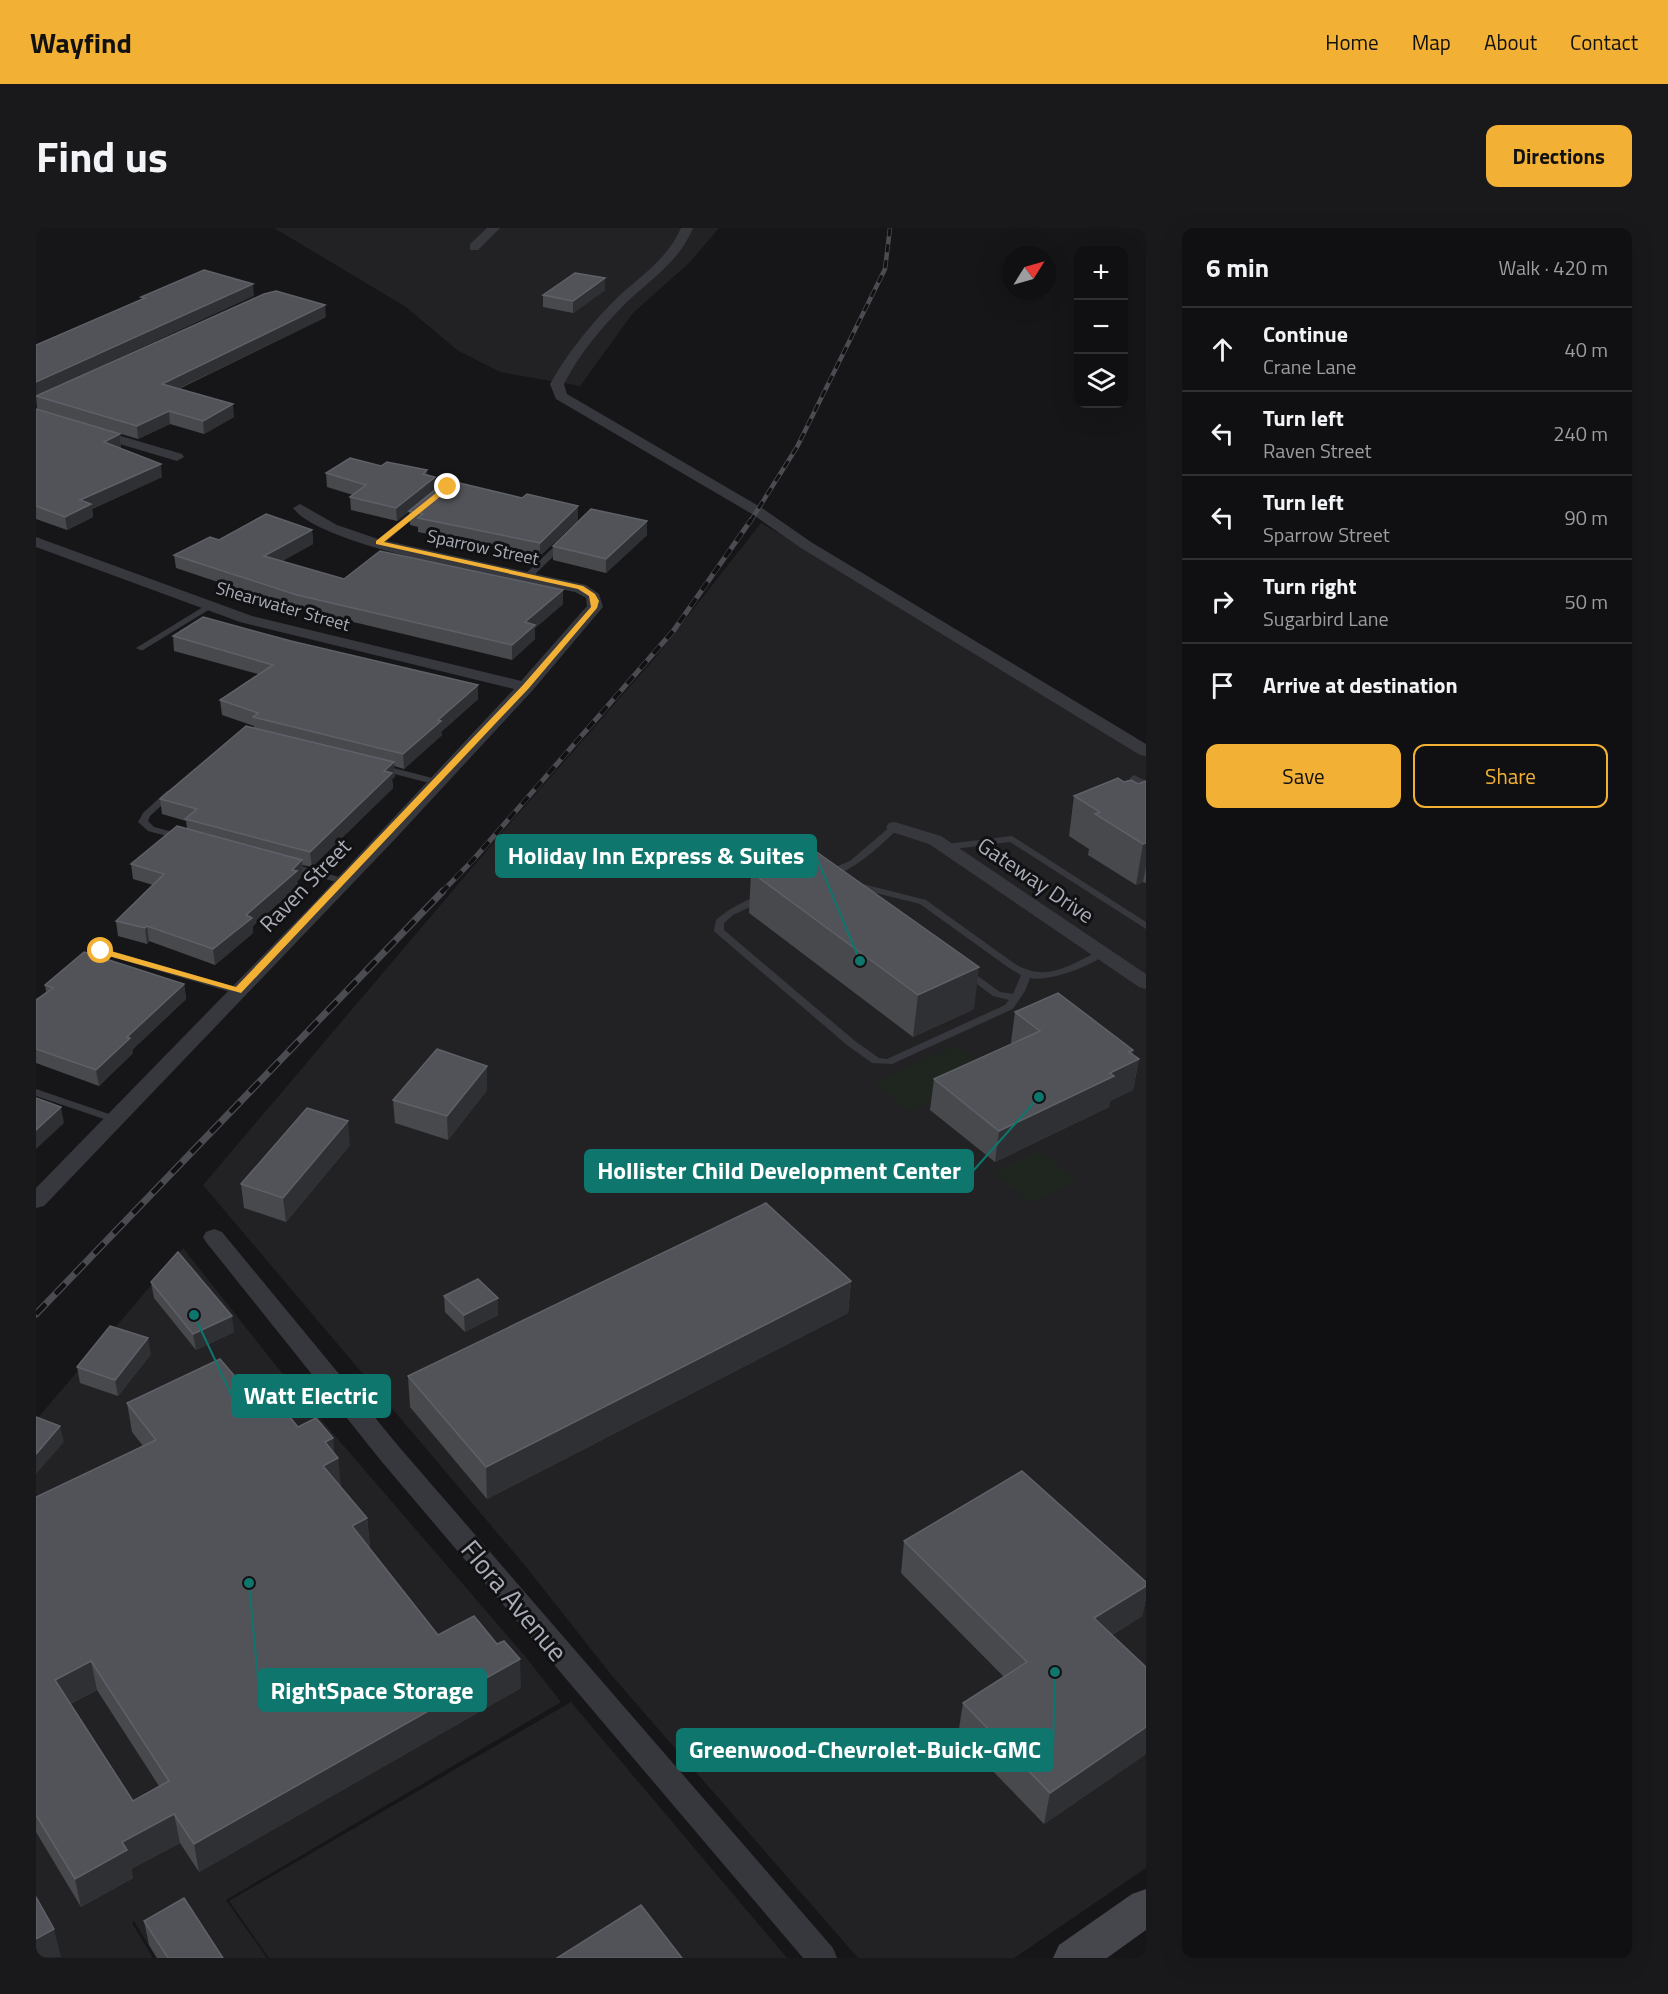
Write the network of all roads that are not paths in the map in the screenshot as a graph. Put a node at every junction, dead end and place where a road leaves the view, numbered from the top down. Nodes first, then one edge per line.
1 (494, 228) edge
2 (687, 228) edge
3 (474, 247) dead end
4 (79, 428) edge
5 (177, 457) dead end
6 (431, 501) edge
7 (300, 508) dead end
8 (570, 536) edge
9 (36, 542) edge
10 (378, 543) junction
11 (527, 577) junction
12 (592, 595) joint
13 (211, 606) junction
14 (140, 648) dead end
15 (526, 687) junction
16 (1146, 751) edge
17 (369, 765) edge
18 (1134, 778) dead end
19 (437, 782) junction
20 (179, 785) edge
21 (1146, 785) edge
22 (895, 827) joint
23 (196, 841) edge
24 (946, 847) junction
25 (275, 862) edge
26 (834, 879) edge
27 (343, 881) junction
28 (846, 882) edge
29 (773, 894) edge
30 (1146, 926) edge
31 (101, 951) dead end
32 (1102, 953) junction
33 (1026, 974) junction
34 (1142, 975) edge
35 (972, 976) edge
36 (238, 991) junction
37 (1016, 998) junction
38 (36, 1092) edge
39 (114, 1119) junction
40 (36, 1201) edge
41 (214, 1237) dead end
42 (1146, 1907) edge
43 (822, 1958) edge
44 (1074, 1958) edge

1 - 3 street
2 - 16 street
4 - 5 street
6 - 10 lane
7 - 10 street, Sparrow Street
8 - 11 lane
9 - 13 street, Shearwater Street
10 - 11 street, Sparrow Street
11 - 12 street, Sparrow Street
12 - 15 street, Raven Street
13 - 14 lane
13 - 15 street, Shearwater Street
15 - 19 street, Raven Street
17 - 19 lane
18 - 21 lane
19 - 27 street, Raven Street
20 - 23 lane
22 - 24 street, Gateway Drive
22 - 26 lane
24 - 30 lane
24 - 32 street, Gateway Drive
25 - 27 lane
27 - 36 street, Raven Street
28 - 33 lane
29 - 37 lane
31 - 36 lane
32 - 33 lane
32 - 34 street, Gateway Drive
33 - 37 lane
35 - 37 lane
36 - 39 street, Raven Street
38 - 39 lane
39 - 40 street, Raven Street
41 - 43 street, Flora Avenue
42 - 44 main road

